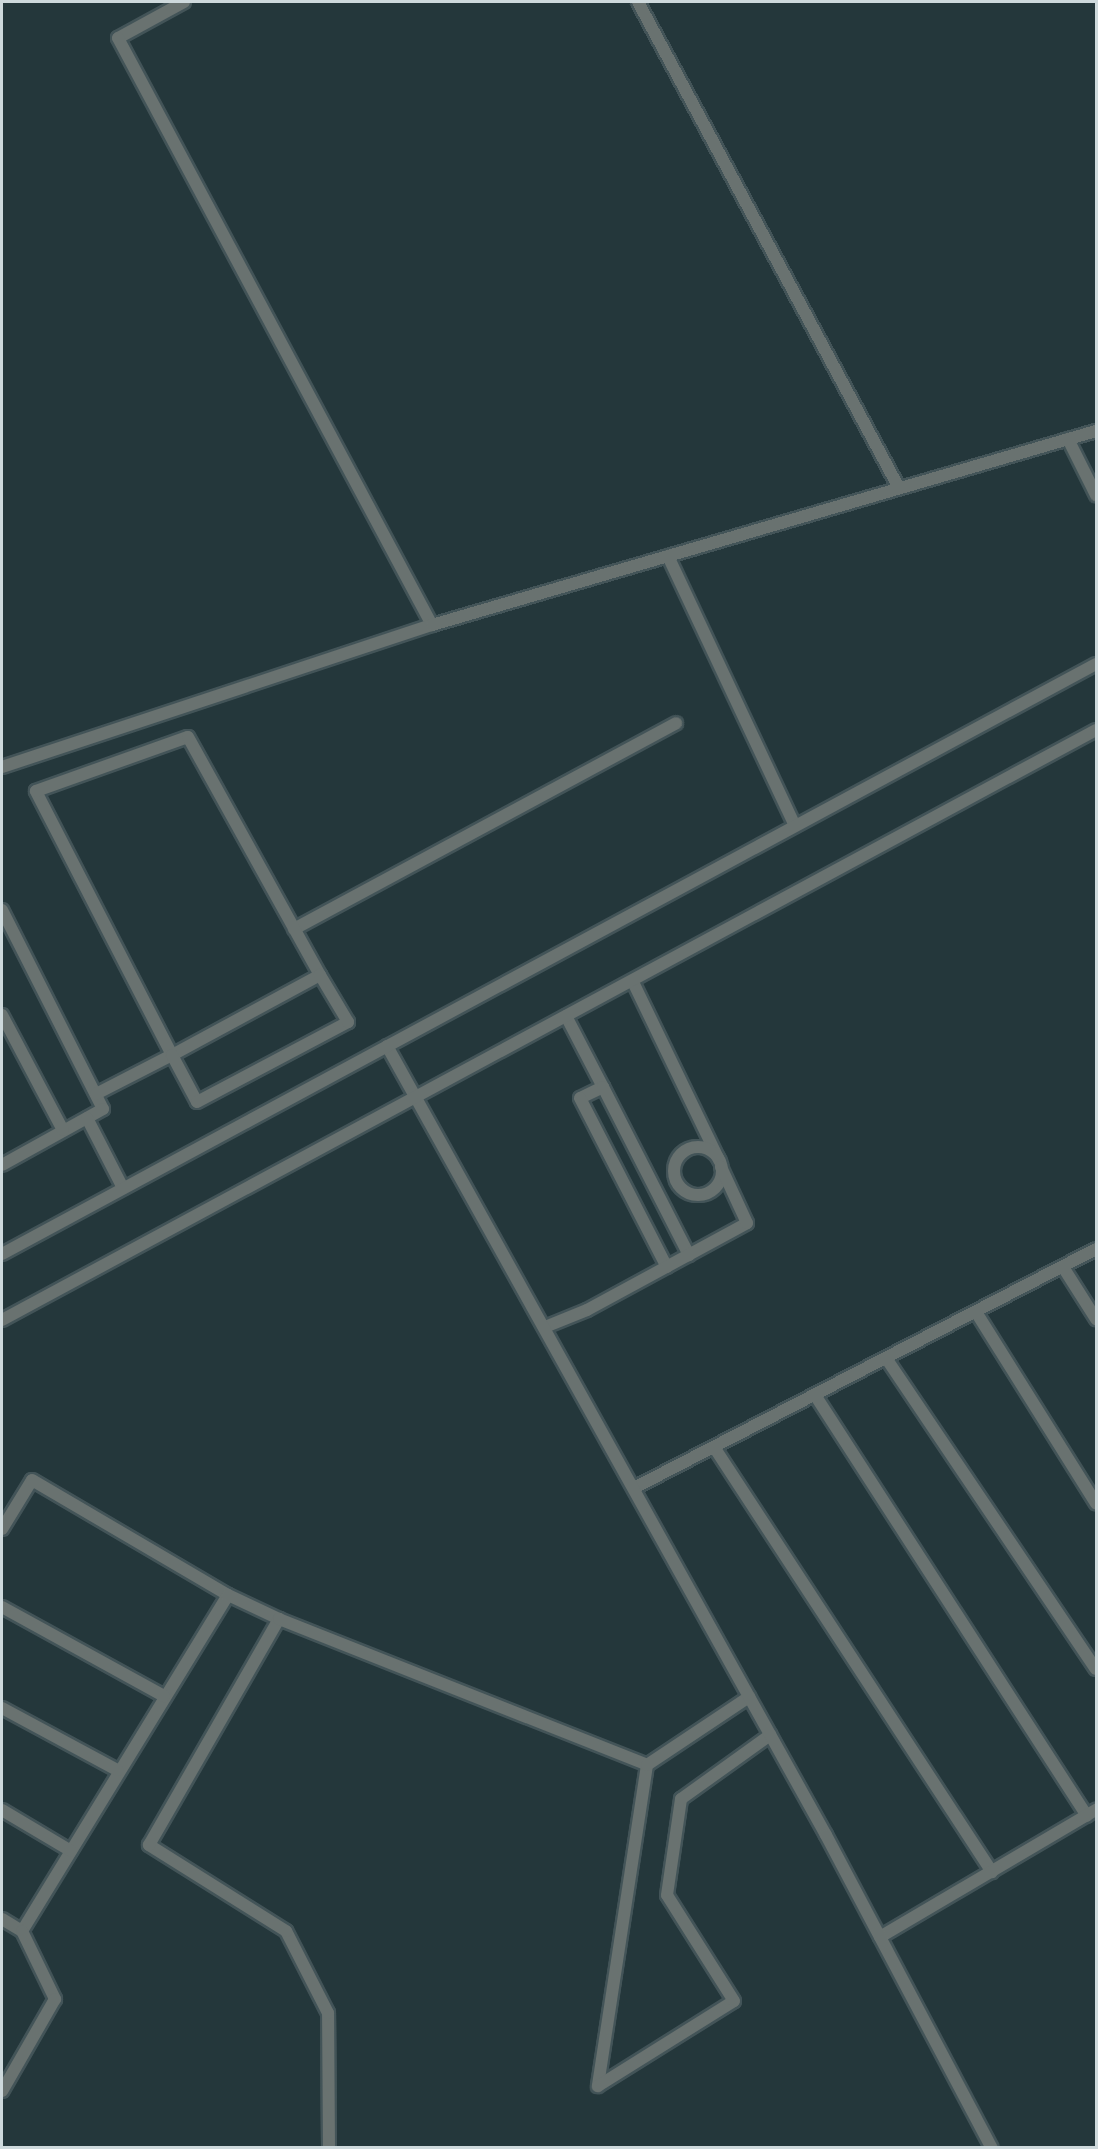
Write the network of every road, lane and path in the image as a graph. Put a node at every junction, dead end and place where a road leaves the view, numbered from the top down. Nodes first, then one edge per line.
1 (184, 2) edge
2 (638, 2) edge
3 (1096, 431) edge
4 (1068, 439) junction
5 (899, 488) junction
6 (1096, 495) edge
7 (668, 556) junction
8 (432, 625) junction
9 (1096, 664) edge
10 (676, 723) dead end
11 (1096, 730) edge
12 (3, 763) edge
13 (795, 826) junction
14 (2, 910) edge
15 (294, 928) junction
16 (320, 975) junction
17 (633, 982) junction
18 (566, 1016) junction
19 (3, 1023) edge
20 (387, 1046) junction
21 (172, 1055) junction
22 (603, 1087) junction
23 (96, 1094) junction
24 (416, 1096) junction
25 (87, 1118) junction
26 (63, 1130) junction
27 (720, 1164) junction
28 (2, 1165) edge
29 (677, 1182) junction
30 (123, 1188) junction
31 (657, 1192) junction
32 (1096, 1249) edge
33 (2, 1254) edge
34 (690, 1256) junction
35 (1064, 1267) junction
36 (667, 1268) junction
37 (976, 1312) junction
38 (1096, 1319) edge
39 (2, 1320) edge
40 (545, 1327) junction
41 (886, 1358) junction
42 (815, 1395) junction
43 (714, 1447) junction
44 (634, 1488) junction
45 (1096, 1503) edge
46 (2, 1529) edge
47 (228, 1595) junction
48 (2, 1607) edge
49 (279, 1619) junction
50 (1096, 1669) edge
51 (164, 1696) junction
52 (750, 1697) junction
53 (2, 1708) edge
54 (770, 1735) junction
55 (647, 1765) junction
56 (117, 1770) junction
57 (2, 1810) edge
58 (1092, 1813) edge
59 (71, 1851) junction
60 (992, 1872) junction
61 (2, 1919) edge
62 (22, 1931) junction
63 (880, 1937) junction
64 (2, 2091) edge
65 (329, 2148) edge
66 (992, 2148) edge

1 - 8 street
2 - 5 street
3 - 4 street
4 - 5 street
4 - 6 street
5 - 7 street
7 - 8 street
7 - 13 street
8 - 12 street
9 - 13 street
10 - 15 street
11 - 17 street
13 - 20 street
14 - 23 street
15 - 16 street
15 - 21 street
16 - 21 street
16 - 21 street
17 - 18 street
17 - 27 street
18 - 22 street
18 - 24 street
19 - 26 street
20 - 24 street
20 - 30 street
21 - 23 street
22 - 31 street
22 - 36 street
23 - 25 street
24 - 39 street
24 - 40 street
25 - 26 street
25 - 30 street
26 - 28 street
27 - 29 street
27 - 29 street
27 - 34 street
29 - 31 street
30 - 33 street
31 - 34 street
32 - 35 street
34 - 36 street
35 - 37 street
35 - 38 street
36 - 40 street
37 - 41 street
37 - 45 street
40 - 44 street
41 - 42 street
41 - 50 street
42 - 43 street
42 - 58 street
43 - 44 street
43 - 60 street
44 - 52 street
46 - 47 street
47 - 49 street
47 - 51 street
48 - 51 street
49 - 55 street
49 - 65 street
51 - 56 street
52 - 54 street
52 - 55 street
53 - 56 street
54 - 55 street
54 - 63 street
56 - 59 street
57 - 59 street
58 - 60 street
59 - 62 street
60 - 63 street
61 - 62 street
62 - 64 street
63 - 66 street

